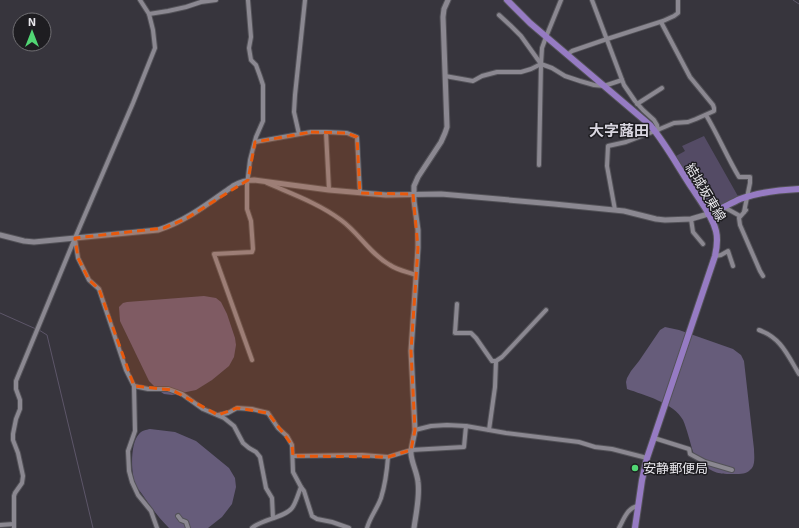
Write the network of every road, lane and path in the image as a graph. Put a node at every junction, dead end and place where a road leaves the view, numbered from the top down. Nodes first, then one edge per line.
1 (140, 0) edge
2 (216, 0) edge
3 (248, 0) edge
4 (305, 0) edge
5 (448, 0) edge
6 (508, 0) edge
7 (561, 0) edge
8 (592, 0) edge
9 (678, 0) edge
10 (149, 14) junction
11 (499, 15) dead end
12 (661, 22) junction
13 (546, 37) junction
14 (607, 39) junction
15 (567, 55) junction
16 (541, 64) junction
17 (445, 76) junction
18 (622, 80) junction
19 (604, 86) junction
20 (662, 88) dead end
21 (638, 104) junction
22 (706, 115) junction
23 (657, 131) junction
24 (326, 132) junction
25 (299, 134) junction
26 (255, 142) junction
27 (539, 165) dead end
28 (248, 180) junction
29 (263, 181) junction
30 (799, 189) edge
31 (329, 190) junction
32 (360, 193) junction
33 (413, 194) junction
34 (747, 197) junction
35 (724, 206) junction
36 (615, 210) junction
37 (708, 214) junction
38 (740, 216) junction
39 (691, 219) junction
40 (0, 235) edge
41 (75, 238) junction
42 (703, 244) dead end
43 (715, 256) junction
44 (733, 266) dead end
45 (416, 275) junction
46 (763, 276) dead end
47 (457, 304) dead end
48 (546, 310) dead end
49 (759, 330) dead end
50 (252, 360) dead end
51 (496, 361) junction
52 (799, 374) edge
53 (134, 386) junction
54 (218, 415) junction
55 (466, 426) junction
56 (414, 430) junction
57 (489, 430) junction
58 (654, 438) junction
59 (411, 450) junction
60 (293, 456) junction
61 (388, 457) junction
62 (647, 458) junction
63 (732, 470) dead end
64 (301, 487) junction
65 (638, 506) junction
66 (178, 516) dead end
67 (273, 518) junction
68 (0, 525) edge
69 (14, 526) edge
70 (157, 528) edge
71 (188, 528) edge
72 (252, 528) edge
73 (349, 528) edge
74 (367, 528) edge
75 (414, 528) edge
76 (619, 528) edge
77 (635, 528) edge

1 - 10 street
2 - 10 street
3 - 26 street
4 - 25 street
5 - 17 street
6 - 13 main road, 結城坂東線
7 - 13 street
8 - 14 street
9 - 12 street
10 - 41 street
11 - 16 street
12 - 14 street
12 - 22 street
13 - 15 main road, 結城坂東線
13 - 16 street
14 - 15 street
14 - 18 street
15 - 19 main road, 結城坂東線
16 - 17 street
16 - 19 street
16 - 27 street
17 - 33 street
18 - 19 street
18 - 21 street
19 - 23 main road, 結城坂東線
20 - 21 street
21 - 23 street
22 - 23 street
22 - 34 street
23 - 36 street
23 - 37 main road, 結城坂東線
24 - 25 street
24 - 31 street
24 - 32 street
25 - 26 street
26 - 28 street
28 - 29 street
28 - 41 street
28 - 50 street
29 - 31 street
29 - 45 street
30 - 34 main road
31 - 32 street
32 - 33 street
33 - 36 street
33 - 45 street
34 - 35 main road
34 - 38 street
35 - 37 main road
35 - 38 street
36 - 39 street
37 - 39 street
37 - 43 main road, 結城坂東線
38 - 46 street
39 - 42 street
40 - 41 street
41 - 53 street
41 - 69 street
43 - 44 street
43 - 58 main road, 結城坂東線
45 - 56 street
47 - 51 street
48 - 51 street
49 - 52 street
51 - 57 street
53 - 54 street
53 - 70 street
54 - 60 street
54 - 67 street
55 - 56 street
55 - 57 street
55 - 59 street
56 - 59 street
57 - 62 street
58 - 62 main road, 結城坂東線
58 - 63 street
59 - 61 street
59 - 75 street
60 - 61 street
60 - 64 street
61 - 74 street
62 - 65 main road, 結城坂東線
64 - 67 street
64 - 73 street
65 - 76 street
65 - 77 main road, 結城坂東線
66 - 71 street
67 - 72 street
68 - 69 street

